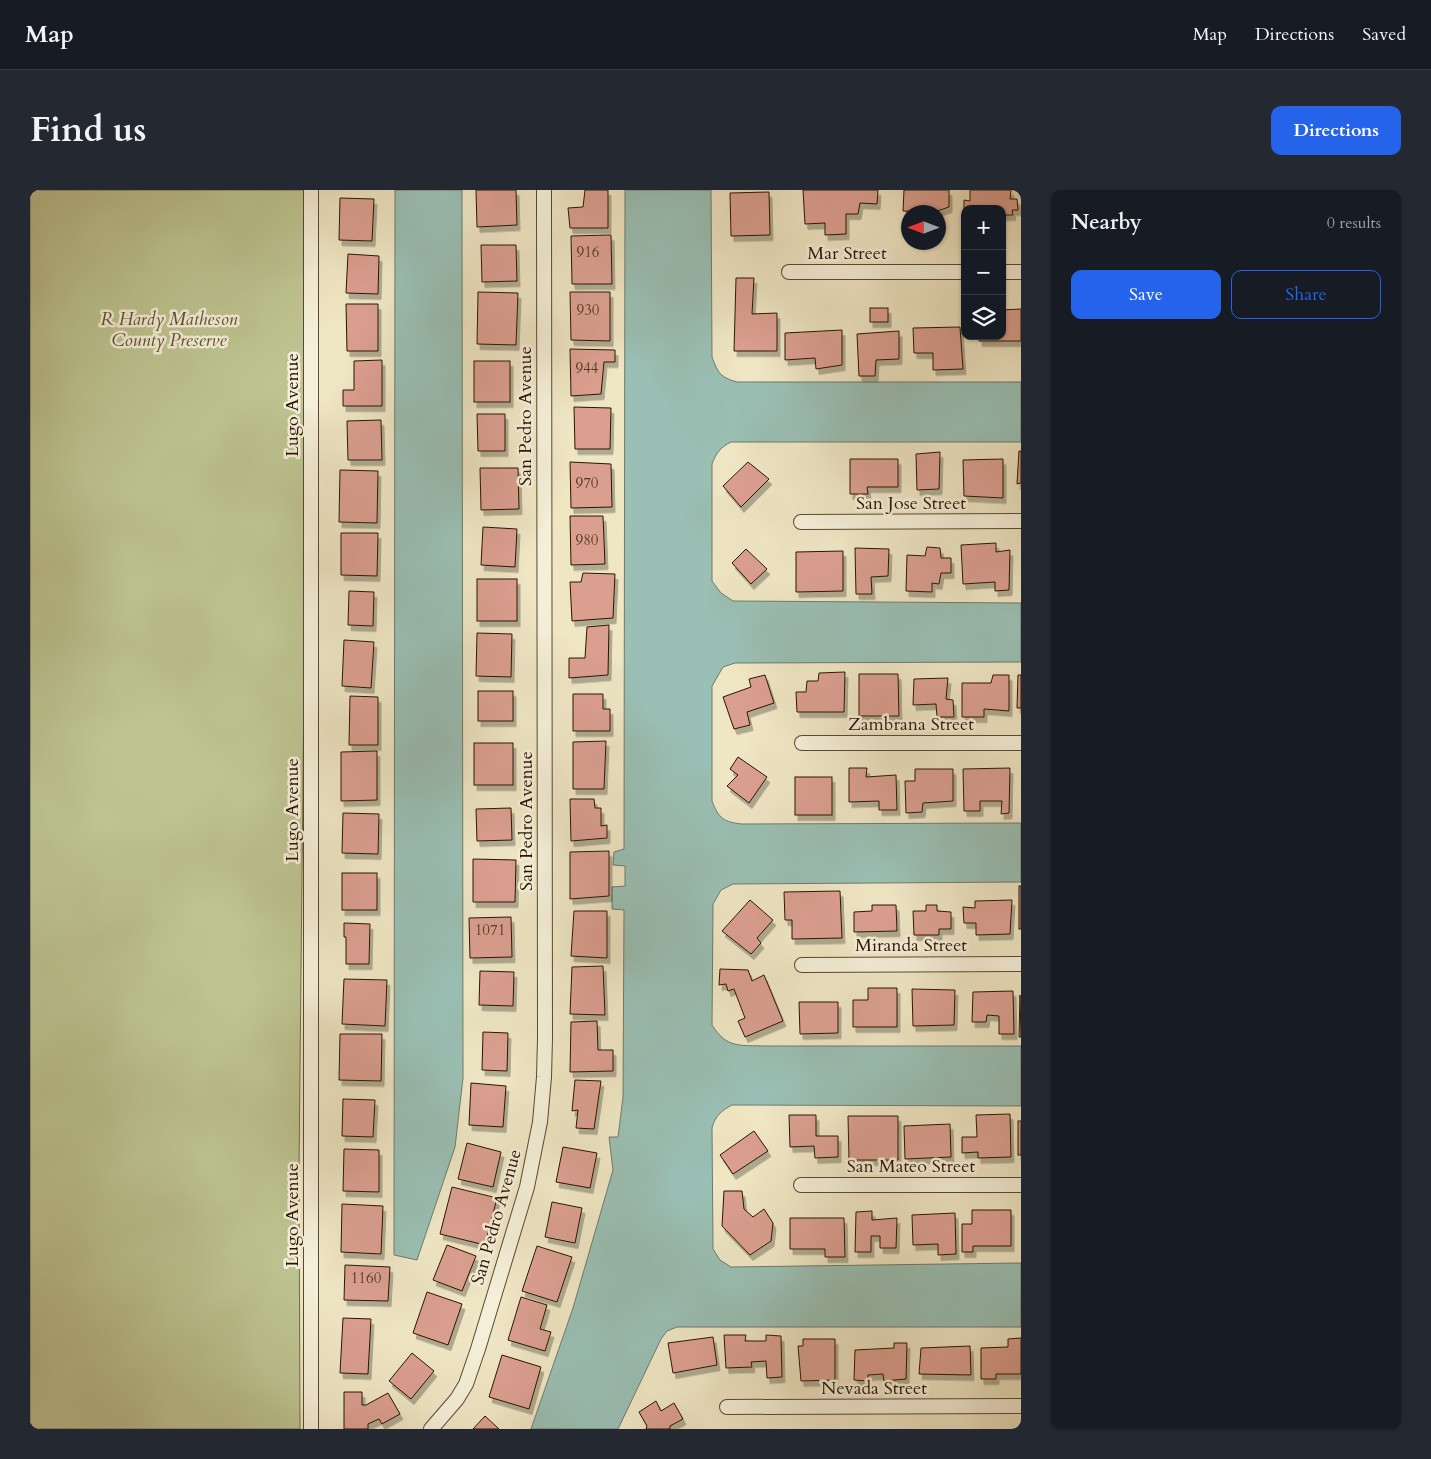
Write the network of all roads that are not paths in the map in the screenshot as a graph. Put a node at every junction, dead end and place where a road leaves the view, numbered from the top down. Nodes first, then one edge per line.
1 (311, 190) edge
2 (544, 190) edge
3 (789, 272) dead end
4 (961, 272) edge
5 (1006, 272) edge
6 (1021, 272) edge
7 (1021, 521) edge
8 (801, 522) dead end
9 (802, 743) dead end
10 (1021, 743) edge
11 (802, 964) dead end
12 (1021, 964) edge
13 (801, 1185) dead end
14 (1021, 1185) edge
15 (1021, 1406) edge
16 (727, 1407) dead end
17 (311, 1429) edge
18 (431, 1429) edge

1 - 17 street, Lugo Avenue
2 - 18 street, San Pedro Avenue
3 - 4 street, Mar Street
5 - 6 street
7 - 8 street, San Jose Street
9 - 10 street, Zambrana Street
11 - 12 street, Miranda Street
13 - 14 street, San Mateo Street
15 - 16 street, Nevada Street

